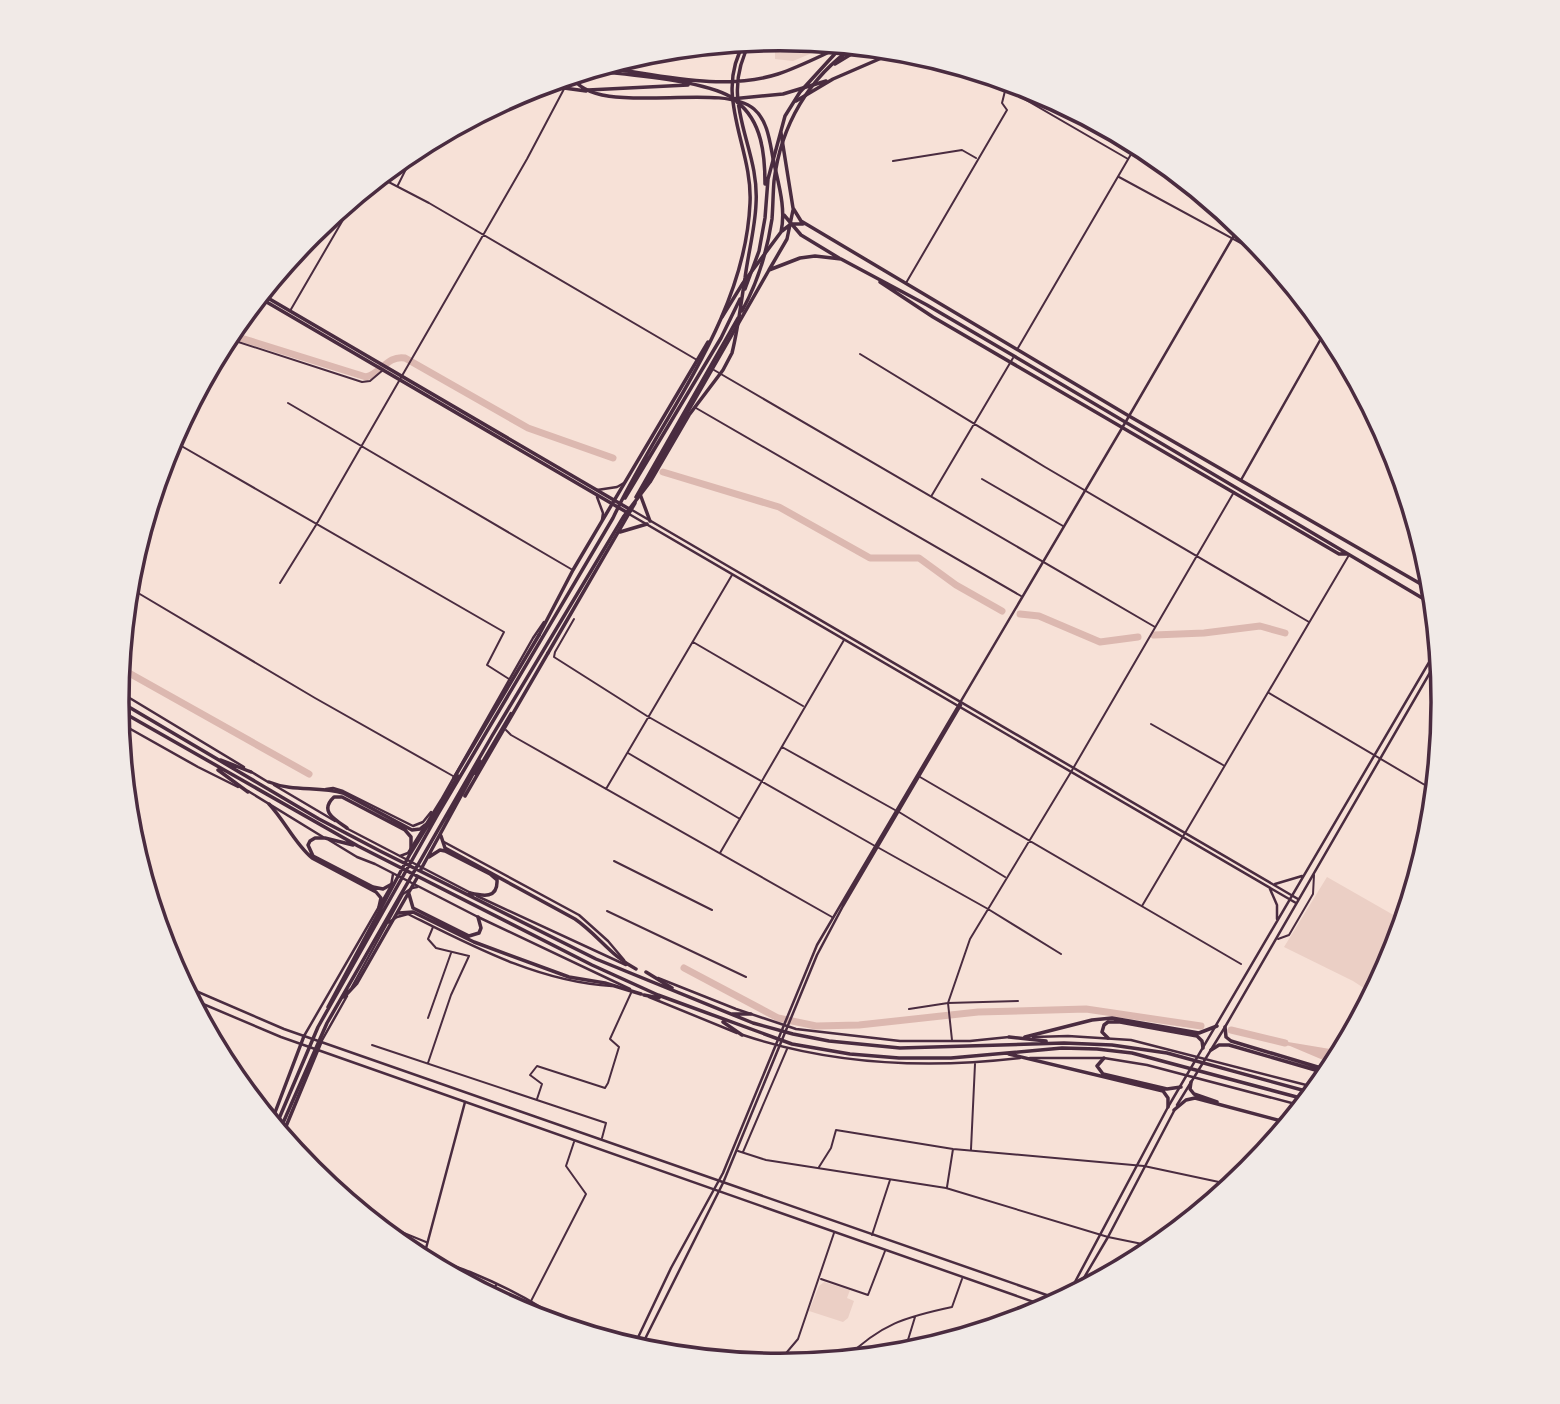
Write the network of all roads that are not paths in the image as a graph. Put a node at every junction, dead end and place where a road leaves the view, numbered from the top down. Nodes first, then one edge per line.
1 (740, 52) edge
2 (746, 52) edge
3 (828, 52) edge
4 (835, 53) edge
5 (847, 54) edge
6 (843, 56) joint
7 (880, 59) edge
8 (626, 69) edge
9 (610, 73) edge
10 (833, 79) junction
11 (577, 83) edge
12 (695, 85) junction
13 (564, 88) joint
14 (588, 90) junction
15 (1005, 91) edge
16 (1021, 97) edge
17 (722, 99) junction
18 (1131, 154) edge
19 (977, 159) junction
20 (1128, 159) junction
21 (893, 161) dead end
22 (406, 169) edge
23 (1118, 176) junction
24 (389, 182) edge
25 (398, 186) junction
26 (793, 208) junction
27 (784, 215) junction
28 (765, 218) junction
29 (344, 219) edge
30 (803, 222) junction
31 (791, 224) junction
32 (781, 232) junction
33 (483, 235) junction
34 (1234, 235) edge
35 (1232, 239) junction
36 (1246, 246) edge
37 (841, 259) junction
38 (769, 270) junction
39 (876, 279) junction
40 (906, 283) junction
41 (268, 300) edge
42 (289, 313) junction
43 (1321, 339) edge
44 (238, 342) edge
45 (1018, 348) junction
46 (860, 354) dead end
47 (1014, 356) junction
48 (697, 360) junction
49 (1011, 362) junction
50 (382, 367) junction
51 (713, 369) junction
52 (400, 377) junction
53 (288, 403) dead end
54 (692, 405) junction
55 (1129, 416) junction
56 (974, 424) junction
57 (1124, 425) junction
58 (181, 446) edge
59 (360, 447) junction
60 (982, 479) dead end
61 (1241, 480) junction
62 (624, 483) junction
63 (1237, 488) junction
64 (1085, 491) junction
65 (596, 492) junction
66 (1234, 493) junction
67 (640, 494) junction
68 (932, 496) junction
69 (613, 502) junction
70 (628, 513) junction
71 (613, 519) junction
72 (602, 521) junction
73 (649, 523) junction
74 (316, 525) junction
75 (1064, 527) junction
76 (618, 533) junction
77 (1350, 554) junction
78 (1197, 556) junction
79 (1043, 562) junction
80 (573, 570) junction
81 (733, 573) junction
82 (280, 583) dead end
83 (1420, 584) edge
84 (138, 593) edge
85 (1023, 597) junction
86 (1423, 598) edge
87 (548, 617) junction
88 (574, 619) dead end
89 (1310, 622) junction
90 (1155, 627) junction
91 (845, 638) junction
92 (693, 641) junction
93 (548, 653) junction
94 (1430, 661) edge
95 (1430, 672) edge
96 (509, 679) junction
97 (1268, 692) junction
98 (129, 698) edge
99 (960, 705) junction
100 (804, 706) junction
101 (129, 707) edge
102 (496, 715) junction
103 (129, 716) edge
104 (648, 717) junction
105 (1151, 724) dead end
106 (502, 728) junction
107 (130, 729) edge
108 (492, 736) junction
109 (781, 746) junction
110 (627, 752) junction
111 (208, 754) junction
112 (1376, 756) junction
113 (202, 758) junction
114 (1380, 759) junction
115 (1224, 765) junction
116 (1072, 770) junction
117 (251, 772) junction
118 (453, 776) junction
119 (919, 777) junction
120 (269, 782) junction
121 (761, 782) junction
122 (1426, 787) edge
123 (450, 788) junction
124 (606, 789) junction
125 (323, 790) junction
126 (248, 792) junction
127 (343, 795) junction
128 (459, 803) junction
129 (269, 804) junction
130 (438, 804) junction
131 (897, 811) junction
132 (740, 819) junction
133 (427, 824) junction
134 (347, 828) junction
135 (1184, 832) junction
136 (442, 833) junction
137 (1181, 837) junction
138 (325, 838) junction
139 (437, 838) junction
140 (1029, 841) junction
141 (358, 846) junction
142 (876, 846) junction
143 (410, 854) junction
144 (720, 854) junction
145 (400, 856) junction
146 (313, 857) junction
147 (427, 858) junction
148 (614, 861) dead end
149 (423, 868) junction
150 (1314, 871) junction
151 (393, 874) junction
152 (1305, 874) junction
153 (1007, 878) junction
154 (394, 883) junction
155 (1273, 884) junction
156 (417, 887) junction
157 (1270, 889) junction
158 (470, 893) junction
159 (409, 894) junction
160 (1291, 898) junction
161 (1297, 901) junction
162 (1142, 906) junction
163 (988, 909) junction
164 (379, 910) junction
165 (712, 910) dead end
166 (607, 911) dead end
167 (397, 914) junction
168 (478, 916) junction
169 (832, 917) junction
170 (1277, 923) junction
171 (386, 924) junction
172 (433, 926) junction
173 (1274, 940) junction
174 (452, 953) junction
175 (1061, 954) dead end
176 (1241, 964) dead end
177 (634, 968) junction
178 (646, 972) junction
179 (746, 977) dead end
180 (616, 986) junction
181 (196, 991) edge
182 (631, 992) junction
183 (643, 995) junction
184 (683, 995) junction
185 (214, 998) junction
186 (668, 999) junction
187 (1018, 1001) dead end
188 (338, 1003) junction
189 (948, 1003) junction
190 (203, 1004) edge
191 (210, 1007) junction
192 (909, 1009) dead end
193 (727, 1013) junction
194 (751, 1014) junction
195 (324, 1017) junction
196 (428, 1018) dead end
197 (718, 1018) junction
198 (1217, 1026) junction
199 (1225, 1027) junction
200 (742, 1035) junction
201 (304, 1036) junction
202 (1009, 1037) junction
203 (1025, 1037) junction
204 (1108, 1038) junction
205 (952, 1041) junction
206 (321, 1042) junction
207 (1059, 1043) junction
208 (301, 1044) junction
209 (372, 1045) dead end
210 (788, 1048) junction
211 (1203, 1048) junction
212 (1211, 1049) junction
213 (317, 1050) junction
214 (1003, 1053) junction
215 (1022, 1058) junction
216 (1104, 1058) junction
217 (428, 1063) junction
218 (975, 1063) junction
219 (1318, 1068) edge
220 (1318, 1069) edge
221 (1191, 1082) junction
222 (1306, 1085) edge
223 (1181, 1086) junction
224 (1303, 1090) edge
225 (1298, 1097) edge
226 (537, 1099) junction
227 (465, 1102) junction
228 (1293, 1103) edge
229 (1168, 1107) junction
230 (1174, 1110) junction
231 (275, 1113) edge
232 (279, 1118) edge
233 (1280, 1119) edge
234 (1280, 1119) edge
235 (285, 1124) edge
236 (285, 1125) edge
237 (741, 1137) junction
238 (601, 1140) junction
239 (574, 1141) junction
240 (954, 1149) junction
241 (737, 1151) junction
242 (971, 1151) junction
243 (743, 1152) junction
244 (1136, 1166) junction
245 (1144, 1166) junction
246 (819, 1167) junction
247 (891, 1179) junction
248 (721, 1182) junction
249 (1220, 1182) edge
250 (946, 1188) junction
251 (716, 1191) junction
252 (404, 1233) edge
253 (834, 1233) junction
254 (872, 1235) junction
255 (1101, 1235) junction
256 (1108, 1237) junction
257 (426, 1242) junction
258 (1141, 1244) edge
259 (425, 1248) edge
260 (885, 1251) junction
261 (459, 1268) edge
262 (819, 1278) junction
263 (1084, 1278) edge
264 (962, 1279) junction
265 (1075, 1282) edge
266 (496, 1285) joint
267 (1048, 1295) edge
268 (1033, 1302) edge
269 (530, 1303) joint
270 (915, 1315) junction
271 (638, 1337) edge
272 (645, 1339) edge
273 (908, 1341) edge
274 (858, 1349) edge
275 (786, 1353) edge

1 - 71 main road
2 - 70 main road
3 - 8 main road
4 - 28 main road
5 - 6 main road
6 - 70 main road
7 - 10 main road
9 - 12 main road
10 - 17 main road
10 - 26 main road
11 - 14 main road
12 - 14 main road
12 - 28 main road
13 - 14 main road
13 - 33 street
14 - 17 main road
15 - 19 street
16 - 20 street
17 - 27 main road
18 - 20 street
19 - 21 street
19 - 40 street
20 - 23 street
22 - 25 street
23 - 35 street
23 - 45 street
24 - 25 street
25 - 33 street
26 - 30 main road
26 - 31 main road
27 - 31 main road
27 - 32 main road
28 - 71 main road
29 - 42 street
30 - 31 main road
30 - 40 main road
31 - 32 main road
31 - 37 main road
31 - 38 main road
32 - 48 main road
33 - 48 street
33 - 52 street
34 - 35 street
35 - 36 street
35 - 55 street
37 - 38 main road
37 - 39 main road
38 - 51 main road
39 - 47 main road
39 - 49 main road
40 - 45 main road
41 - 42 main road
42 - 50 main road
43 - 61 street
44 - 50 street
45 - 55 main road
46 - 56 street
47 - 49 street
47 - 57 main road
48 - 51 street
48 - 62 main road
49 - 56 street
49 - 57 main road
50 - 52 main road
51 - 54 main road
51 - 68 street
52 - 59 street
52 - 65 main road
53 - 59 street
54 - 67 main road
54 - 85 street
55 - 57 street
55 - 61 main road
56 - 64 street
56 - 68 street
57 - 63 main road
57 - 64 street
57 - 66 main road
58 - 74 street
59 - 74 street
59 - 80 street
60 - 75 street
61 - 63 street
61 - 83 main road
62 - 65 street
62 - 69 main road
63 - 66 street
63 - 77 main road
64 - 75 street
64 - 78 street
65 - 69 main road
65 - 72 street
66 - 77 main road
66 - 78 street
67 - 70 main road
67 - 73 main road
68 - 79 street
69 - 70 main road
69 - 72 main road
70 - 73 street
70 - 76 main road
70 - 108 main road
71 - 102 main road
72 - 80 main road
73 - 76 main road
73 - 81 street
74 - 82 street
74 - 96 street
75 - 79 street
76 - 93 main road
77 - 86 main road
77 - 89 street
78 - 89 street
78 - 90 street
79 - 85 street
79 - 90 street
80 - 87 main road
81 - 91 street
81 - 92 street
84 - 118 street
85 - 99 street
87 - 96 street
87 - 123 main road
88 - 104 street
89 - 97 street
90 - 116 street
91 - 99 street
91 - 100 street
92 - 100 street
92 - 104 street
93 - 106 street
93 - 128 main road
94 - 112 street
95 - 114 street
96 - 118 street
97 - 112 street
97 - 115 street
98 - 117 street
99 - 116 street
99 - 119 street
99 - 131 street
100 - 109 street
101 - 111 main road
102 - 123 main road
102 - 195 main road
103 - 113 main road
104 - 110 street
104 - 121 street
105 - 115 street
106 - 124 street
106 - 139 street
107 - 126 street
108 - 128 main road
108 - 188 main road
109 - 121 street
109 - 131 street
110 - 124 street
110 - 132 street
111 - 117 main road
111 - 184 main road
112 - 114 street
112 - 152 street
113 - 126 main road
113 - 141 main road
114 - 122 street
114 - 150 street
115 - 135 street
116 - 135 street
116 - 137 street
116 - 140 street
117 - 120 street
118 - 130 street
119 - 131 street
119 - 140 street
120 - 125 main road
120 - 134 street
121 - 132 street
121 - 142 street
123 - 133 main road
124 - 144 street
125 - 127 main road
125 - 130 street
126 - 129 street
127 - 133 main road
127 - 134 main road
127 - 143 main road
128 - 136 main road
129 - 138 street
129 - 146 main road
130 - 145 street
131 - 142 street
131 - 153 street
132 - 144 street
133 - 143 main road
134 - 145 street
135 - 137 street
135 - 155 street
136 - 147 main road
136 - 177 main road
137 - 157 street
137 - 162 street
138 - 141 main road
138 - 146 main road
138 - 151 street
139 - 149 street
139 - 177 street
140 - 153 street
140 - 162 street
141 - 186 main road
142 - 163 street
142 - 169 street
142 - 237 street
143 - 154 main road
144 - 169 street
145 - 149 street
146 - 154 main road
146 - 164 main road
147 - 158 main road
147 - 159 main road
148 - 165 street
149 - 158 street
150 - 161 street
150 - 173 street
151 - 156 street
151 - 201 street
152 - 155 street
152 - 160 street
153 - 163 street
154 - 164 main road
155 - 160 street
156 - 168 street
156 - 171 street
157 - 160 street
157 - 170 street
158 - 177 street
159 - 167 main road
159 - 168 main road
160 - 161 street
160 - 170 street
161 - 173 street
162 - 176 street
163 - 175 street
163 - 189 street
164 - 195 main road
166 - 179 street
167 - 180 main road
167 - 188 main road
168 - 183 street
169 - 237 street
170 - 198 street
171 - 172 street
171 - 206 street
172 - 174 street
172 - 180 street
173 - 199 street
174 - 196 street
174 - 217 street
177 - 178 street
178 - 184 main road
178 - 194 street
180 - 182 main road
181 - 185 street
182 - 183 main road
182 - 226 street
183 - 186 main road
183 - 200 street
184 - 193 main road
185 - 191 street
185 - 201 street
186 - 197 main road
187 - 189 street
188 - 235 main road
189 - 192 street
189 - 205 street
190 - 191 street
191 - 208 street
193 - 194 main road
193 - 207 main road
194 - 205 street
195 - 232 main road
197 - 200 main road
197 - 214 main road
198 - 203 main road
198 - 211 street
199 - 212 street
199 - 219 main road
200 - 210 street
201 - 206 street
201 - 208 main road
202 - 203 street
202 - 205 street
202 - 207 main road
203 - 204 street
204 - 211 main road
204 - 222 street
206 - 213 main road
206 - 238 street
207 - 224 main road
208 - 213 street
208 - 231 main road
209 - 217 street
210 - 218 street
210 - 243 street
211 - 223 street
212 - 220 main road
212 - 221 street
213 - 227 street
213 - 236 main road
214 - 215 main road
214 - 225 main road
215 - 216 street
215 - 218 street
215 - 229 main road
216 - 223 main road
216 - 228 street
217 - 226 street
218 - 242 street
221 - 230 street
221 - 233 main road
223 - 229 street
226 - 238 street
227 - 239 street
227 - 257 street
229 - 244 street
230 - 234 main road
230 - 245 street
237 - 241 street
237 - 248 street
238 - 248 street
239 - 251 street
239 - 269 street
240 - 242 street
240 - 246 street
240 - 250 street
241 - 243 street
241 - 248 street
242 - 244 street
243 - 246 street
244 - 245 street
244 - 255 street
245 - 249 street
245 - 256 street
246 - 247 street
247 - 250 street
247 - 254 street
248 - 251 street
248 - 254 street
250 - 255 street
251 - 253 street
251 - 271 street
251 - 272 street
252 - 257 street
253 - 260 street
253 - 262 street
254 - 267 street
255 - 256 street
255 - 265 street
256 - 258 street
256 - 263 street
257 - 259 street
260 - 262 street
260 - 264 street
261 - 266 street
262 - 275 street
264 - 268 street
264 - 270 street
266 - 269 street
270 - 273 street
270 - 274 street

